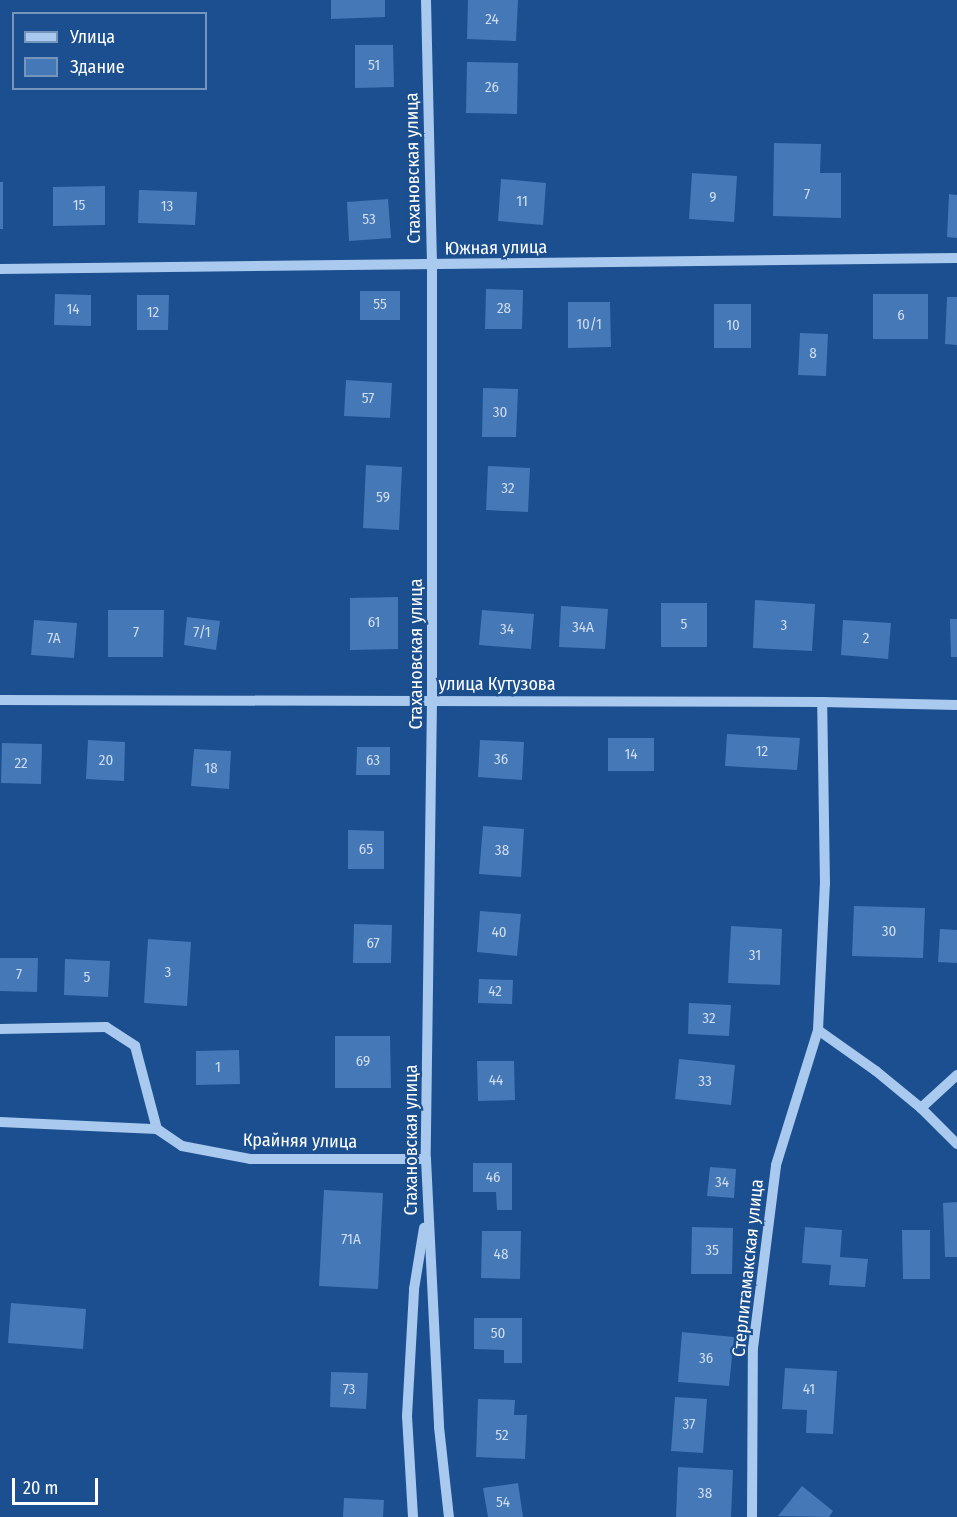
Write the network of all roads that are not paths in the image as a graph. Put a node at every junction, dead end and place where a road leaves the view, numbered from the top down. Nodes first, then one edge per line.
1 (426, 0) edge
2 (957, 258) edge
3 (432, 265) junction
4 (0, 269) edge
5 (0, 699) edge
6 (432, 701) junction
7 (822, 702) junction
8 (957, 705) edge
9 (0, 1029) edge
10 (818, 1030) junction
11 (957, 1075) edge
12 (921, 1108) junction
13 (0, 1122) edge
14 (157, 1130) junction
15 (957, 1144) edge
16 (426, 1159) junction
17 (427, 1204) junction
18 (413, 1517) edge
19 (449, 1517) edge
20 (752, 1517) edge

1 - 3 street, Стахановская улица
2 - 3 street, Южная улица
3 - 4 street, Южная улица
3 - 6 street, Стахановская улица
5 - 6 street, улица Кутузова
6 - 7 street, улица Кутузова
6 - 16 street, Стахановская улица
7 - 8 street, улица Кутузова
7 - 10 street, Стерлитамакская улица
9 - 14 street
10 - 12 street
10 - 20 street, Стерлитамакская улица
11 - 12 street
12 - 15 street
13 - 14 street, Крайняя улица
14 - 16 street, Крайняя улица
16 - 17 street, Стахановская улица
17 - 18 street
17 - 19 street, Стахановская улица

